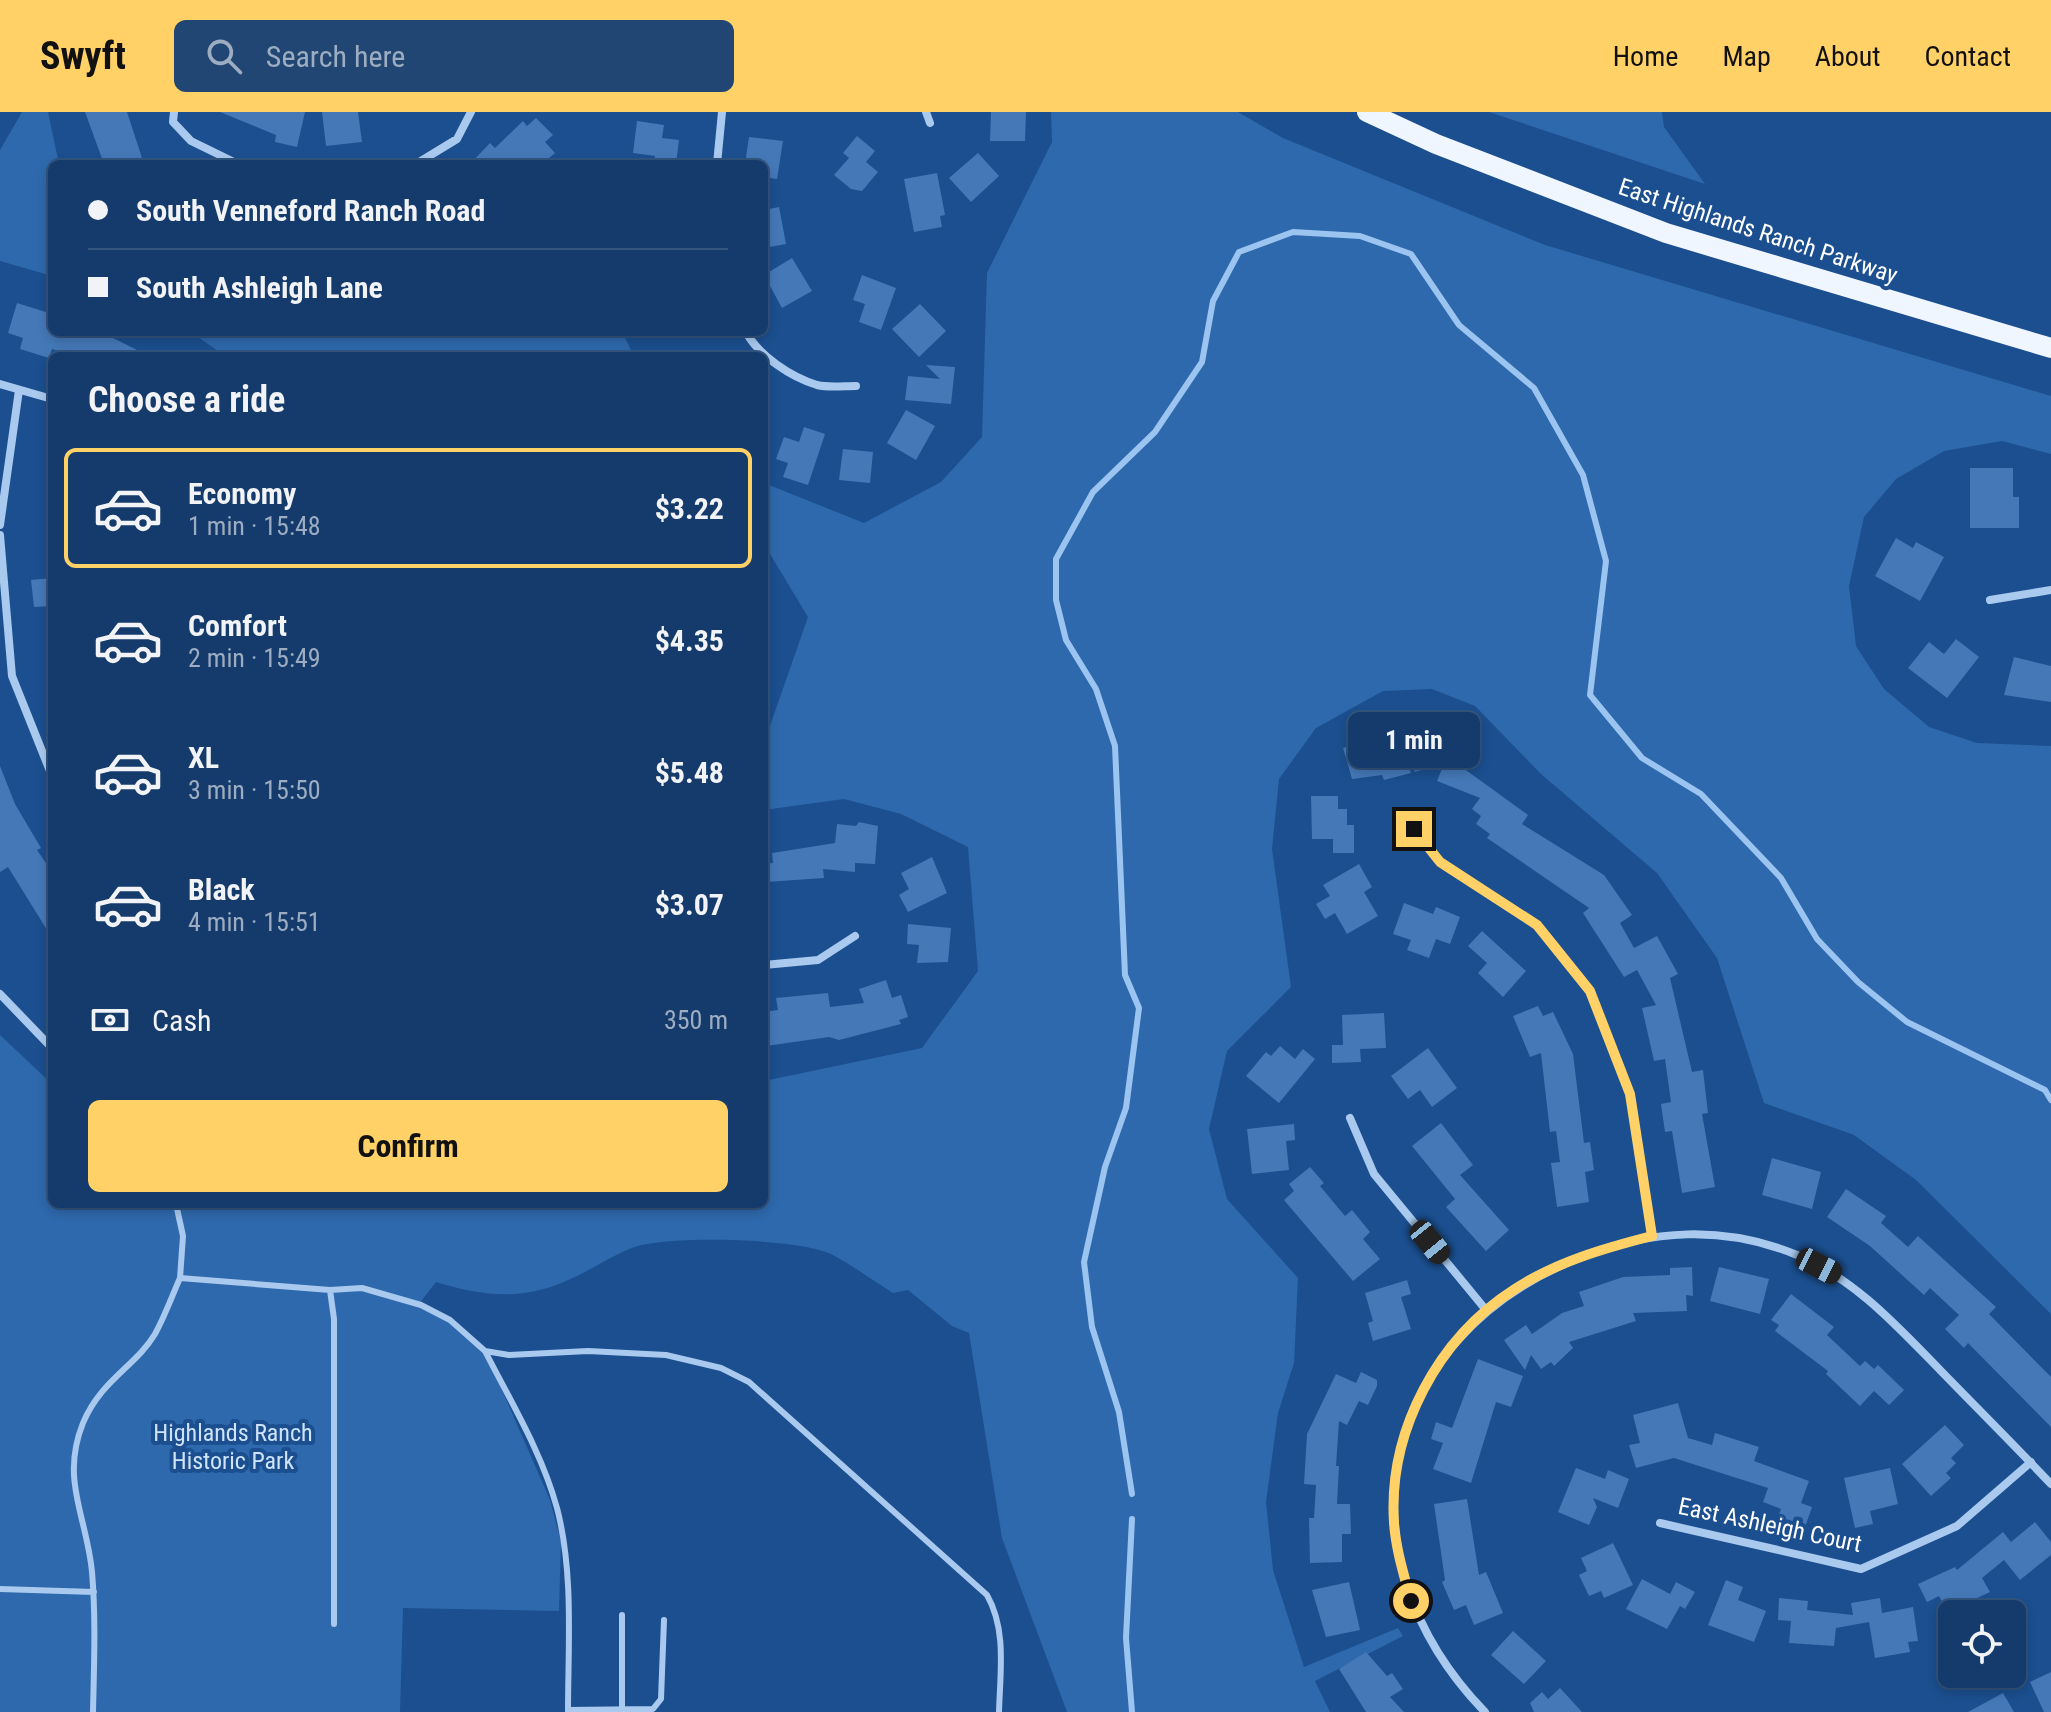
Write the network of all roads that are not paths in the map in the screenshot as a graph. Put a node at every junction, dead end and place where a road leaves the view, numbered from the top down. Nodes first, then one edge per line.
1 (174, 112) edge
2 (471, 112) edge
3 (722, 112) edge
4 (926, 112) edge
5 (1367, 112) edge
6 (930, 123) dead end
7 (230, 160) edge
8 (423, 160) edge
9 (717, 160) edge
10 (748, 336) edge
11 (2051, 348) edge
12 (764, 352) edge
13 (768, 355) edge
14 (0, 384) edge
15 (856, 386) dead end
16 (19, 390) junction
17 (48, 398) edge
18 (0, 525) edge
19 (0, 535) edge
20 (2051, 590) edge
21 (1990, 600) dead end
22 (48, 766) edge
23 (1414, 829) dead end
24 (855, 936) dead end
25 (768, 965) edge
26 (0, 994) edge
27 (48, 1039) edge
28 (1350, 1118) dead end
29 (177, 1208) edge
30 (1652, 1236) junction
31 (180, 1278) junction
32 (330, 1290) junction
33 (1486, 1310) junction
34 (485, 1351) junction
35 (2031, 1462) junction
36 (2051, 1484) edge
37 (1660, 1523) dead end
38 (0, 1589) edge
39 (94, 1592) junction
40 (622, 1615) dead end
41 (664, 1620) dead end
42 (334, 1624) dead end
43 (622, 1710) junction
44 (568, 1711) edge
45 (93, 1712) edge
46 (999, 1712) edge
47 (1485, 1712) edge

1 - 7 street
2 - 8 street
3 - 9 street
4 - 6 street
5 - 11 main road, East Highlands Ranch Parkway
10 - 12 street
13 - 15 street
14 - 16 street
16 - 17 street
16 - 18 street
19 - 22 street
20 - 21 street
23 - 30 street
24 - 25 street
26 - 27 street
28 - 33 street
29 - 31 lane
30 - 33 street
30 - 35 street
31 - 32 lane
31 - 39 lane
32 - 34 lane
32 - 42 lane
33 - 47 street
34 - 44 lane
34 - 46 lane
35 - 36 street
35 - 37 street, East Ashleigh Court
38 - 39 lane
39 - 45 lane
40 - 43 lane
41 - 43 lane
43 - 44 lane

